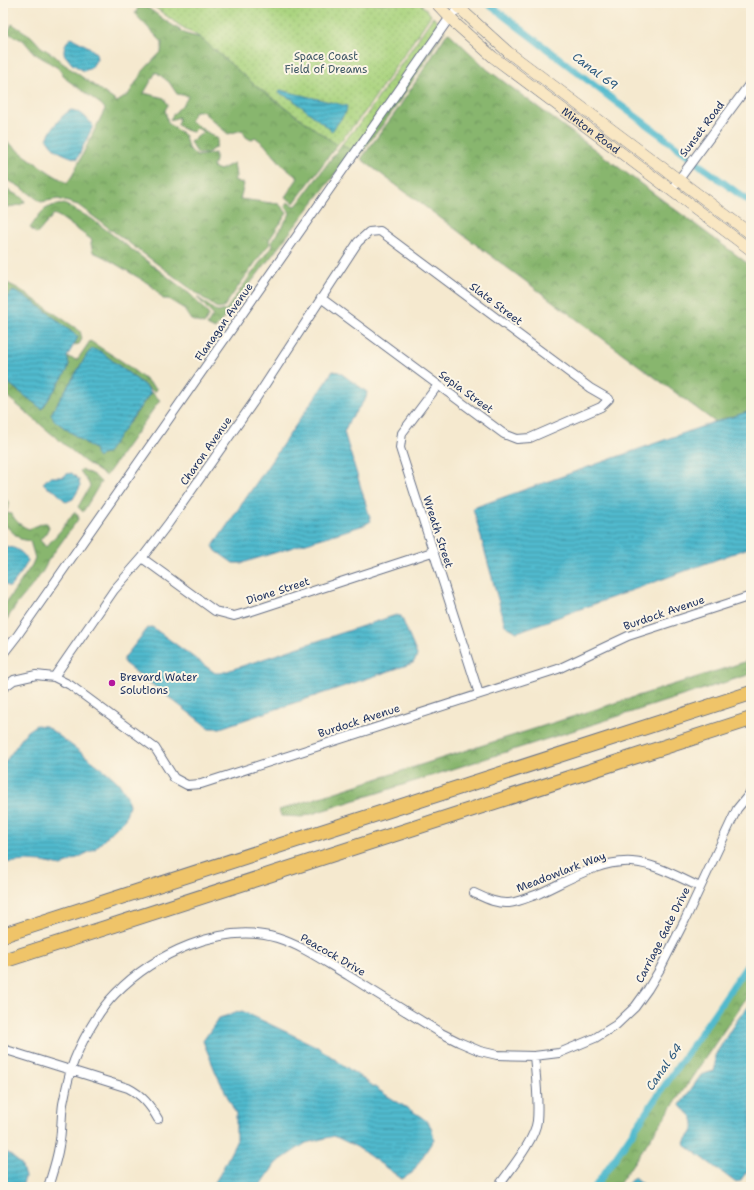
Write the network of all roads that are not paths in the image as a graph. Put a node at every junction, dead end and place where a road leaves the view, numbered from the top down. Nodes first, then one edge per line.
1 (436, 3) edge
2 (459, 4) edge
3 (450, 17) junction
4 (751, 82) edge
5 (678, 180) junction
6 (670, 190) junction
7 (369, 232) joint
8 (751, 234) edge
9 (751, 250) edge
10 (321, 298) junction
11 (438, 386) junction
12 (610, 399) joint
13 (432, 552) junction
14 (142, 558) junction
15 (751, 596) edge
16 (3, 654) edge
17 (54, 677) junction
18 (3, 688) edge
19 (751, 693) edge
20 (479, 694) junction
21 (751, 719) edge
22 (751, 792) edge
23 (700, 887) junction
24 (474, 893) dead end
25 (3, 935) edge
26 (3, 961) edge
27 (3, 1050) edge
28 (534, 1056) junction
29 (71, 1069) junction
30 (158, 1120) dead end
31 (48, 1187) edge
32 (498, 1187) edge

1 - 3 main road, Minton Road
2 - 3 street, Flanagan Avenue
2 - 5 main road, Minton Road
3 - 6 main road, Minton Road
3 - 16 street, Flanagan Avenue
4 - 5 street, Sunset Road
5 - 6 street, Sunset Road
5 - 8 main road, Minton Road
6 - 9 main road, Minton Road
7 - 10 street, Charon Avenue
7 - 12 street, Slate Street
10 - 11 street, Sepia Street
10 - 14 street, Charon Avenue
11 - 12 street, Sepia Street
11 - 13 street, Wreath Street
13 - 14 street, Dione Street
13 - 20 street, Wreath Street
14 - 17 street, Charon Avenue
15 - 20 street, Burdock Avenue
17 - 18 street, Burdock Avenue
17 - 20 street, Burdock Avenue
19 - 25 highway
21 - 26 highway
22 - 23 street, Carriage Gate Drive
23 - 24 street, Meadowlark Way
23 - 28 street, Carriage Gate Drive
27 - 29 street
28 - 29 street, Peacock Drive
28 - 32 street
29 - 30 street
29 - 31 street, Peacock Drive

